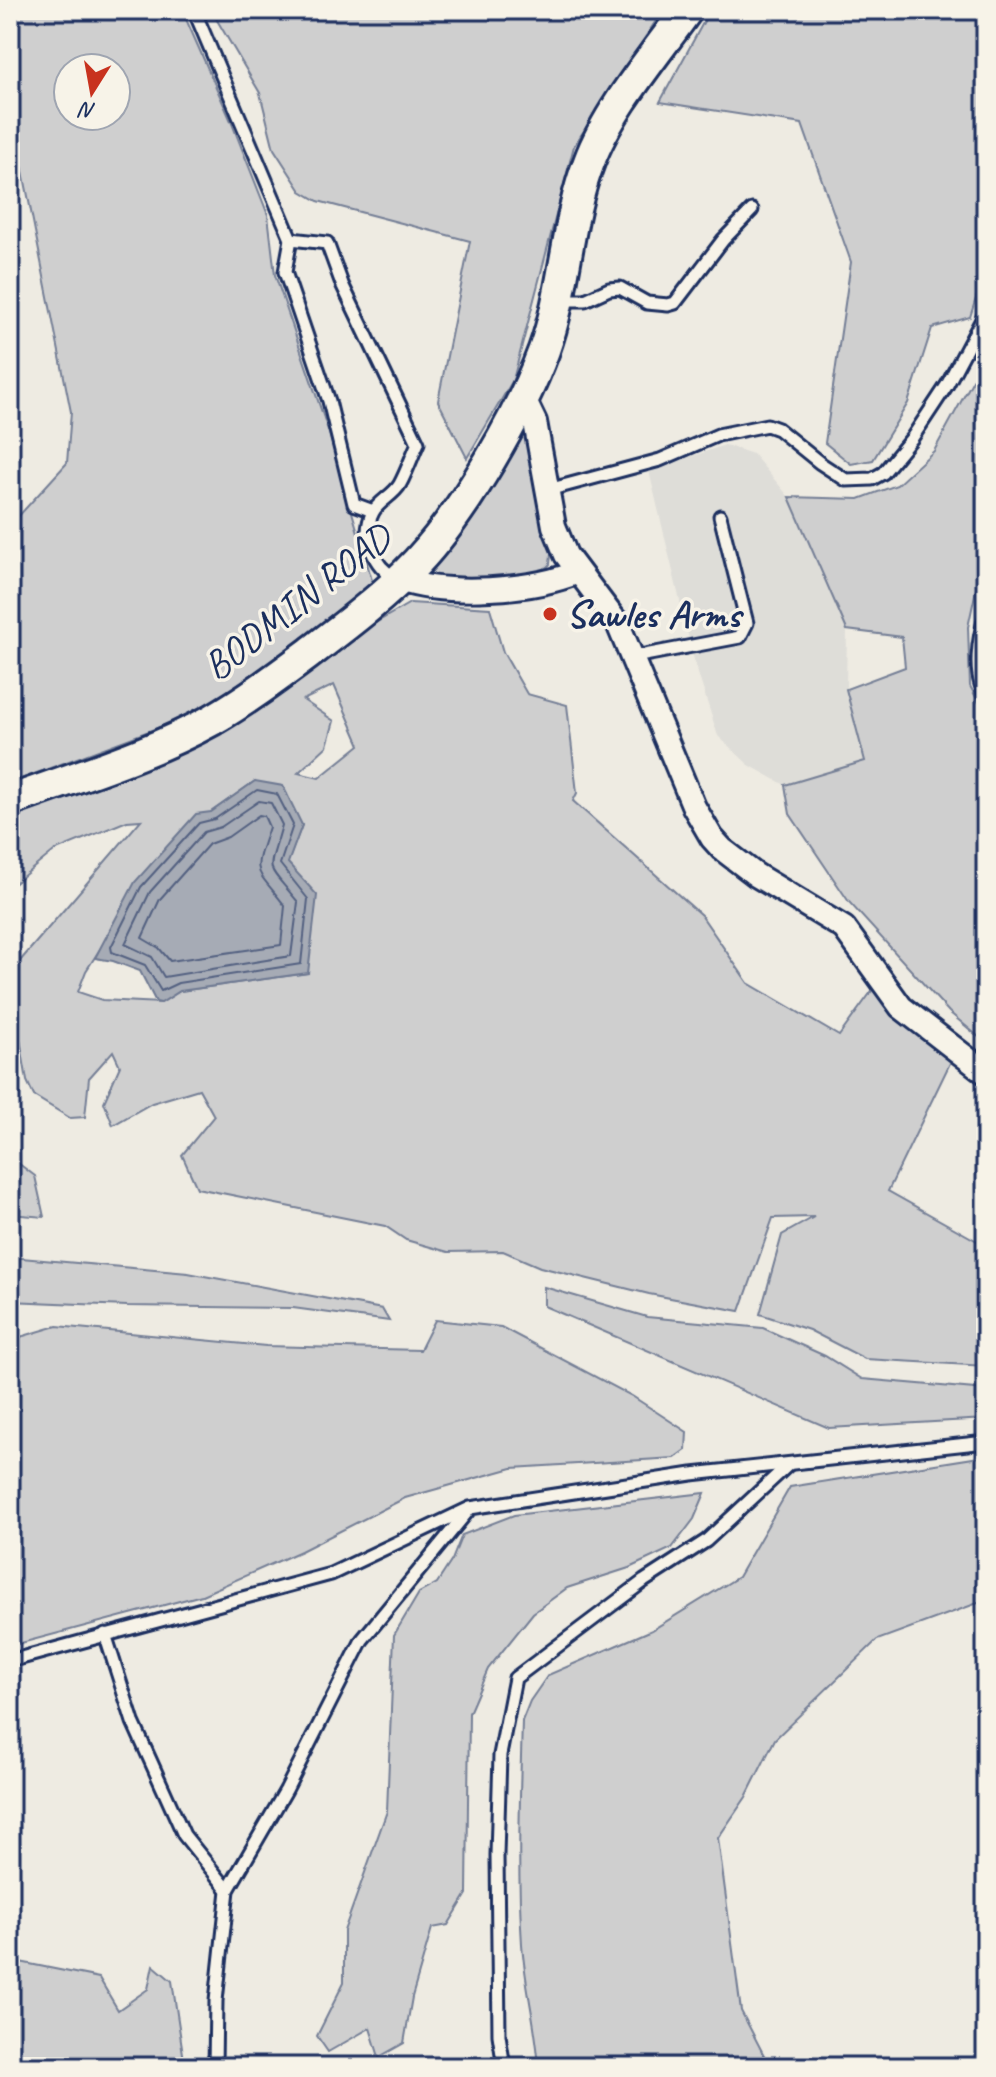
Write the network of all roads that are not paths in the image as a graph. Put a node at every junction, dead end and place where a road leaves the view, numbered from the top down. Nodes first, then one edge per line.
1 (194, 10) edge
2 (687, 10) edge
3 (752, 210) dead end
4 (291, 239) junction
5 (559, 300) junction
6 (986, 312) edge
7 (523, 397) junction
8 (548, 490) junction
9 (373, 511) junction
10 (720, 516) dead end
11 (578, 572) junction
12 (400, 580) junction
13 (986, 615) edge
14 (634, 657) junction
15 (986, 696) edge
16 (10, 801) edge
17 (986, 1073) edge
18 (986, 1442) edge
19 (788, 1464) junction
20 (470, 1508) junction
21 (105, 1634) junction
22 (10, 1661) edge
23 (228, 1890) junction
24 (215, 2067) edge
25 (504, 2067) edge

1 - 4 lane
2 - 5 main road, BODMIN ROAD
3 - 5 lane
4 - 9 lane
4 - 9 lane
5 - 7 main road, BODMIN ROAD
6 - 8 lane
7 - 8 street
7 - 12 main road, BODMIN ROAD
8 - 11 street
9 - 12 lane
10 - 14 lane
11 - 12 street
11 - 14 street
12 - 16 main road, BODMIN ROAD
13 - 15 lane
14 - 17 street
18 - 19 lane
19 - 20 lane
19 - 25 lane
20 - 21 lane
20 - 23 lane
21 - 22 lane
21 - 23 lane
23 - 24 lane

